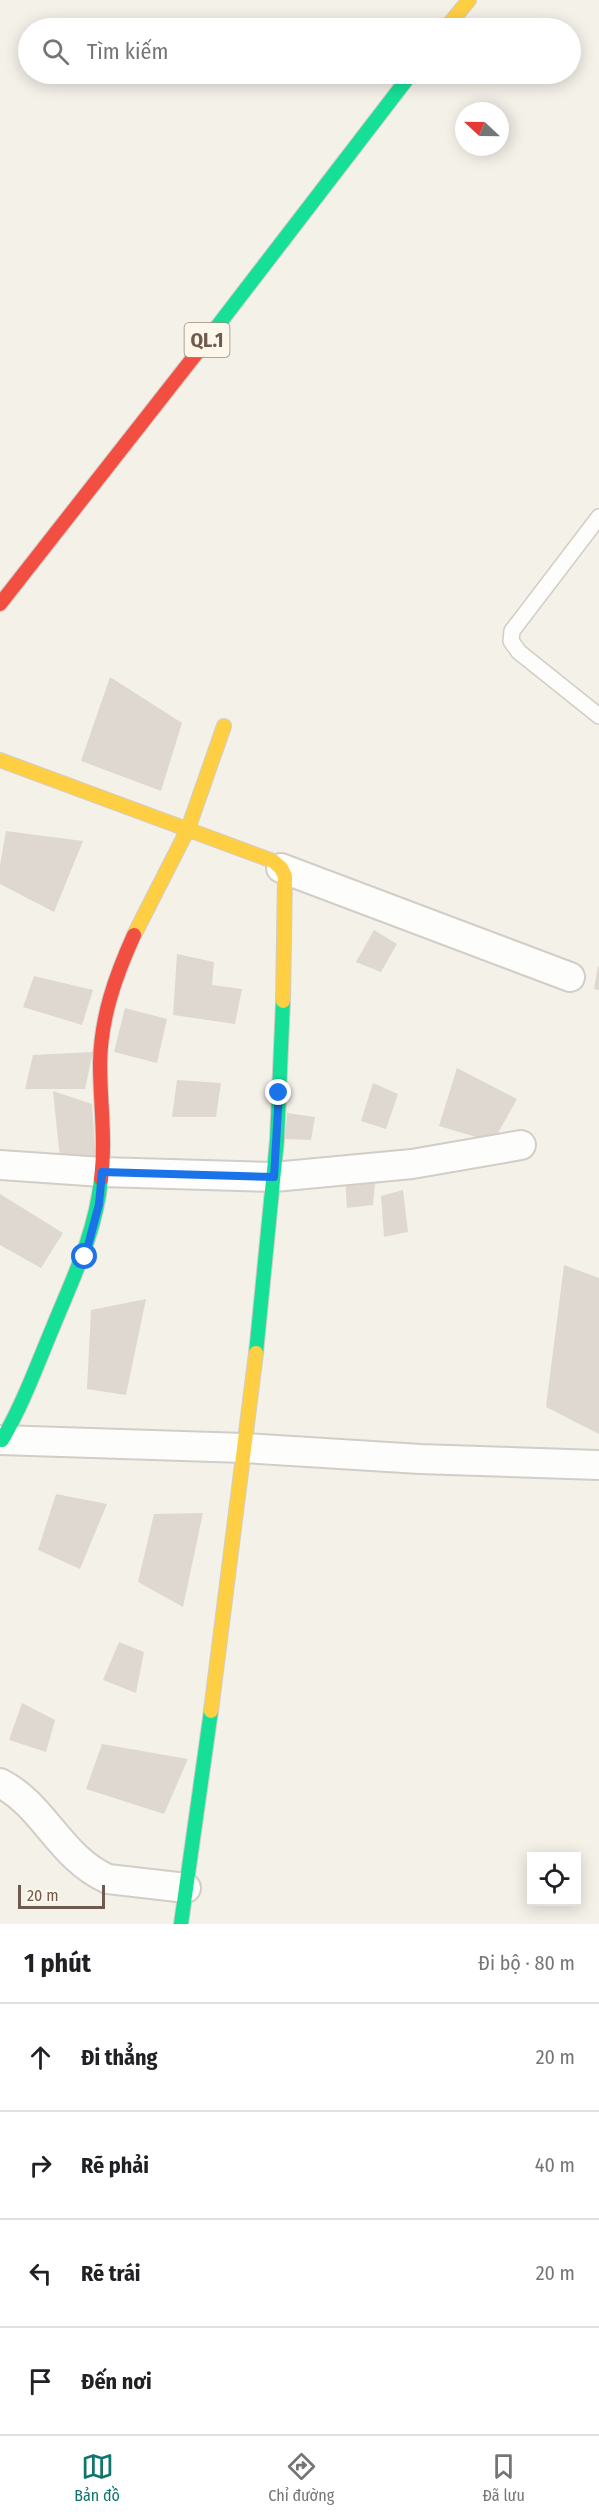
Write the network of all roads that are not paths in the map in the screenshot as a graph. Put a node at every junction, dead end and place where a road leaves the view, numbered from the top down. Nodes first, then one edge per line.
1 (469, 0) edge
2 (454, 18) edge
3 (403, 84) edge
4 (599, 517) edge
5 (0, 604) edge
6 (599, 716) edge
7 (224, 726) dead end
8 (0, 760) edge
9 (188, 830) junction
10 (281, 868) junction
11 (570, 977) dead end
12 (521, 1145) dead end
13 (0, 1165) edge
14 (102, 1172) junction
15 (274, 1177) junction
16 (1, 1440) edge
17 (244, 1448) junction
18 (599, 1465) edge
19 (0, 1782) edge
20 (186, 1888) junction
21 (181, 1924) edge

1 - 2 main road
3 - 5 main road, QL.1
4 - 6 lane
7 - 9 main road
8 - 9 main road
9 - 10 main road
9 - 14 main road
10 - 11 street
10 - 15 main road
12 - 15 street
13 - 14 street
14 - 15 street
14 - 16 main road
15 - 17 main road
16 - 17 street
17 - 18 street
17 - 20 main road
19 - 20 street
20 - 21 main road

